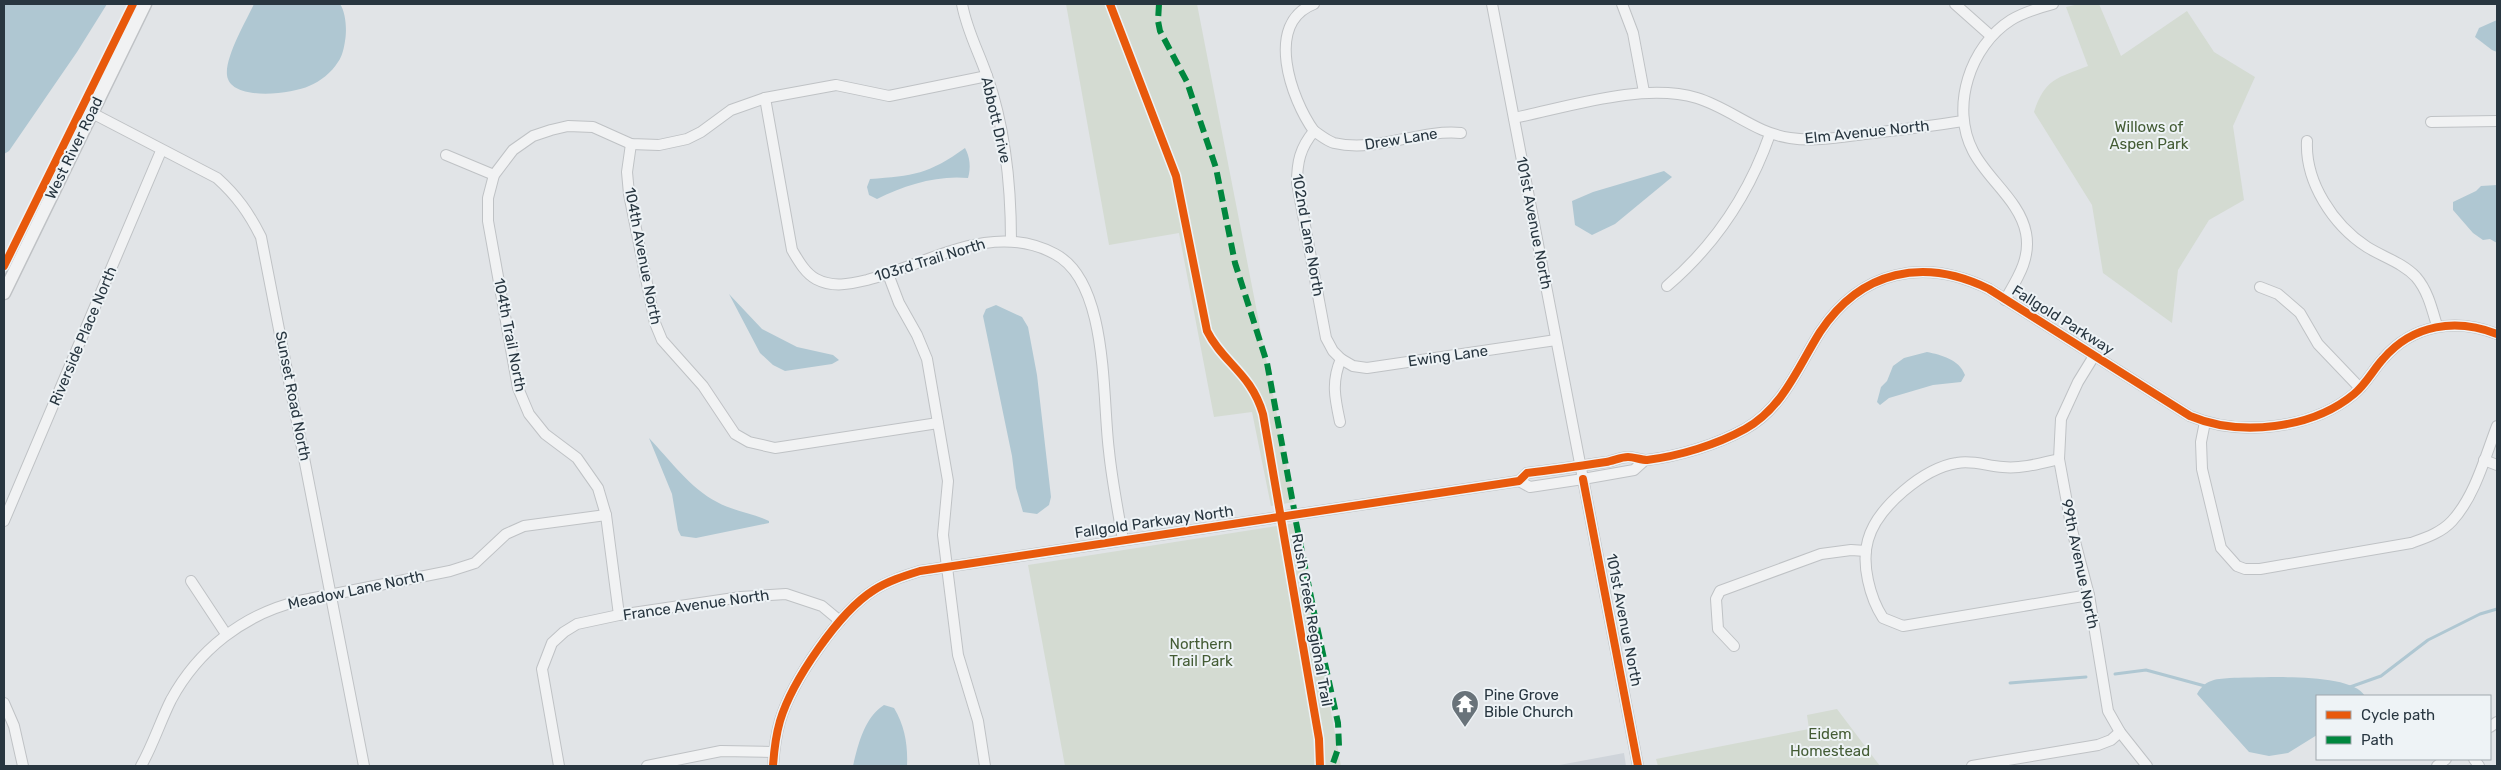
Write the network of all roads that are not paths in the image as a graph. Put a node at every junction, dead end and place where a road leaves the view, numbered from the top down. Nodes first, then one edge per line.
1 (145, 4) edge
2 (962, 4) edge
3 (1314, 4) edge
4 (1492, 4) edge
5 (1622, 4) edge
6 (1955, 4) edge
7 (2053, 4) edge
8 (1991, 36) junction
9 (987, 76) junction
10 (1644, 92) junction
11 (765, 98) junction
12 (92, 114) junction
13 (1514, 118) junction
14 (1963, 121) junction
15 (2497, 121) edge
16 (2431, 122) dead end
17 (1314, 131) junction
18 (1462, 133) dead end
19 (1770, 134) junction
20 (2307, 141) dead end
21 (631, 144) junction
22 (161, 150) junction
23 (446, 155) dead end
24 (494, 175) junction
25 (1011, 241) junction
26 (888, 274) junction
27 (1667, 286) dead end
28 (2260, 287) dead end
29 (4, 293) edge
30 (2005, 300) junction
31 (2436, 326) junction
32 (2497, 334) edge
33 (1556, 340) junction
34 (2094, 356) junction
35 (1341, 360) junction
36 (2360, 388) junction
37 (1340, 422) dead end
38 (2205, 422) junction
39 (938, 423) junction
40 (2497, 426) edge
41 (2059, 459) junction
42 (1645, 460) junction
43 (2484, 460) junction
44 (2497, 465) edge
45 (1580, 466) junction
46 (1582, 479) junction
47 (1519, 481) junction
48 (606, 515) junction
49 (4, 521) edge
50 (1122, 540) junction
51 (1866, 552) junction
52 (947, 566) junction
53 (191, 581) dead end
54 (331, 595) junction
55 (2088, 595) junction
56 (619, 615) junction
57 (840, 621) junction
58 (226, 634) junction
59 (1734, 646) dead end
60 (4, 703) edge
61 (2120, 732) junction
62 (774, 752) junction
63 (23, 766) edge
64 (141, 766) edge
65 (364, 766) edge
66 (559, 766) edge
67 (647, 766) edge
68 (773, 766) edge
69 (985, 766) edge
70 (1638, 766) edge
71 (1972, 766) edge
72 (2147, 766) edge

1 - 12 street, West River Road
2 - 9 street, Abbott Drive
3 - 17 street
4 - 13 street, 101st Avenue North
5 - 10 street
6 - 8 street
7 - 8 street
8 - 14 street
9 - 11 street
9 - 25 street, Abbott Drive
10 - 13 street, Elm Avenue North
10 - 19 street, Elm Avenue North
11 - 21 street
11 - 26 street, 103rd Trail North
12 - 22 street, Sunset Road North
12 - 29 street, West River Road
13 - 33 street, 101st Avenue North
14 - 19 street, Elm Avenue North
14 - 30 street
15 - 16 street
17 - 18 street, Drew Lane
17 - 35 street, 102nd Lane North
19 - 27 street
20 - 31 street
21 - 24 street
21 - 39 street, 104th Avenue North
22 - 49 street, Riverside Place North
22 - 54 street, Sunset Road North
23 - 24 street
24 - 48 street, 104th Trail North
25 - 26 street, 103rd Trail North
25 - 50 street, 103rd Trail North
26 - 39 street
28 - 36 street
30 - 34 street, Fallgold Parkway
30 - 42 street, Fallgold Parkway
31 - 32 street, Fallgold Parkway
31 - 36 street, Fallgold Parkway
33 - 35 street, Ewing Lane
33 - 45 street, 101st Avenue North
34 - 38 street, Fallgold Parkway
34 - 41 street, 99th Avenue North
35 - 37 street
36 - 38 street, Fallgold Parkway
38 - 43 street
39 - 52 street
40 - 43 street
41 - 51 street
41 - 55 street, 99th Avenue North
42 - 45 street, Fallgold Parkway North
42 - 46 street, Fallgold Parkway North
43 - 44 street
45 - 46 street, 101st Avenue North
45 - 47 street, Fallgold Parkway North
46 - 47 street, Fallgold Parkway North
46 - 70 street, 101st Avenue North
47 - 50 street, Fallgold Parkway North
48 - 54 street, Meadow Lane North
48 - 56 street, 104th Trail North
50 - 52 street, Fallgold Parkway North
51 - 55 street
51 - 59 street
52 - 57 street, Fallgold Parkway North
52 - 69 street
53 - 58 street
54 - 58 street, Meadow Lane North
54 - 65 street, Sunset Road North
55 - 61 street, 99th Avenue North
56 - 57 street, France Avenue North
56 - 66 street, France Avenue North
57 - 62 street, Fallgold Parkway North
58 - 64 street, Meadow Lane North
60 - 63 street
61 - 71 street
61 - 72 street, 99th Avenue North
62 - 67 street
62 - 68 street, Fallgold Parkway North

